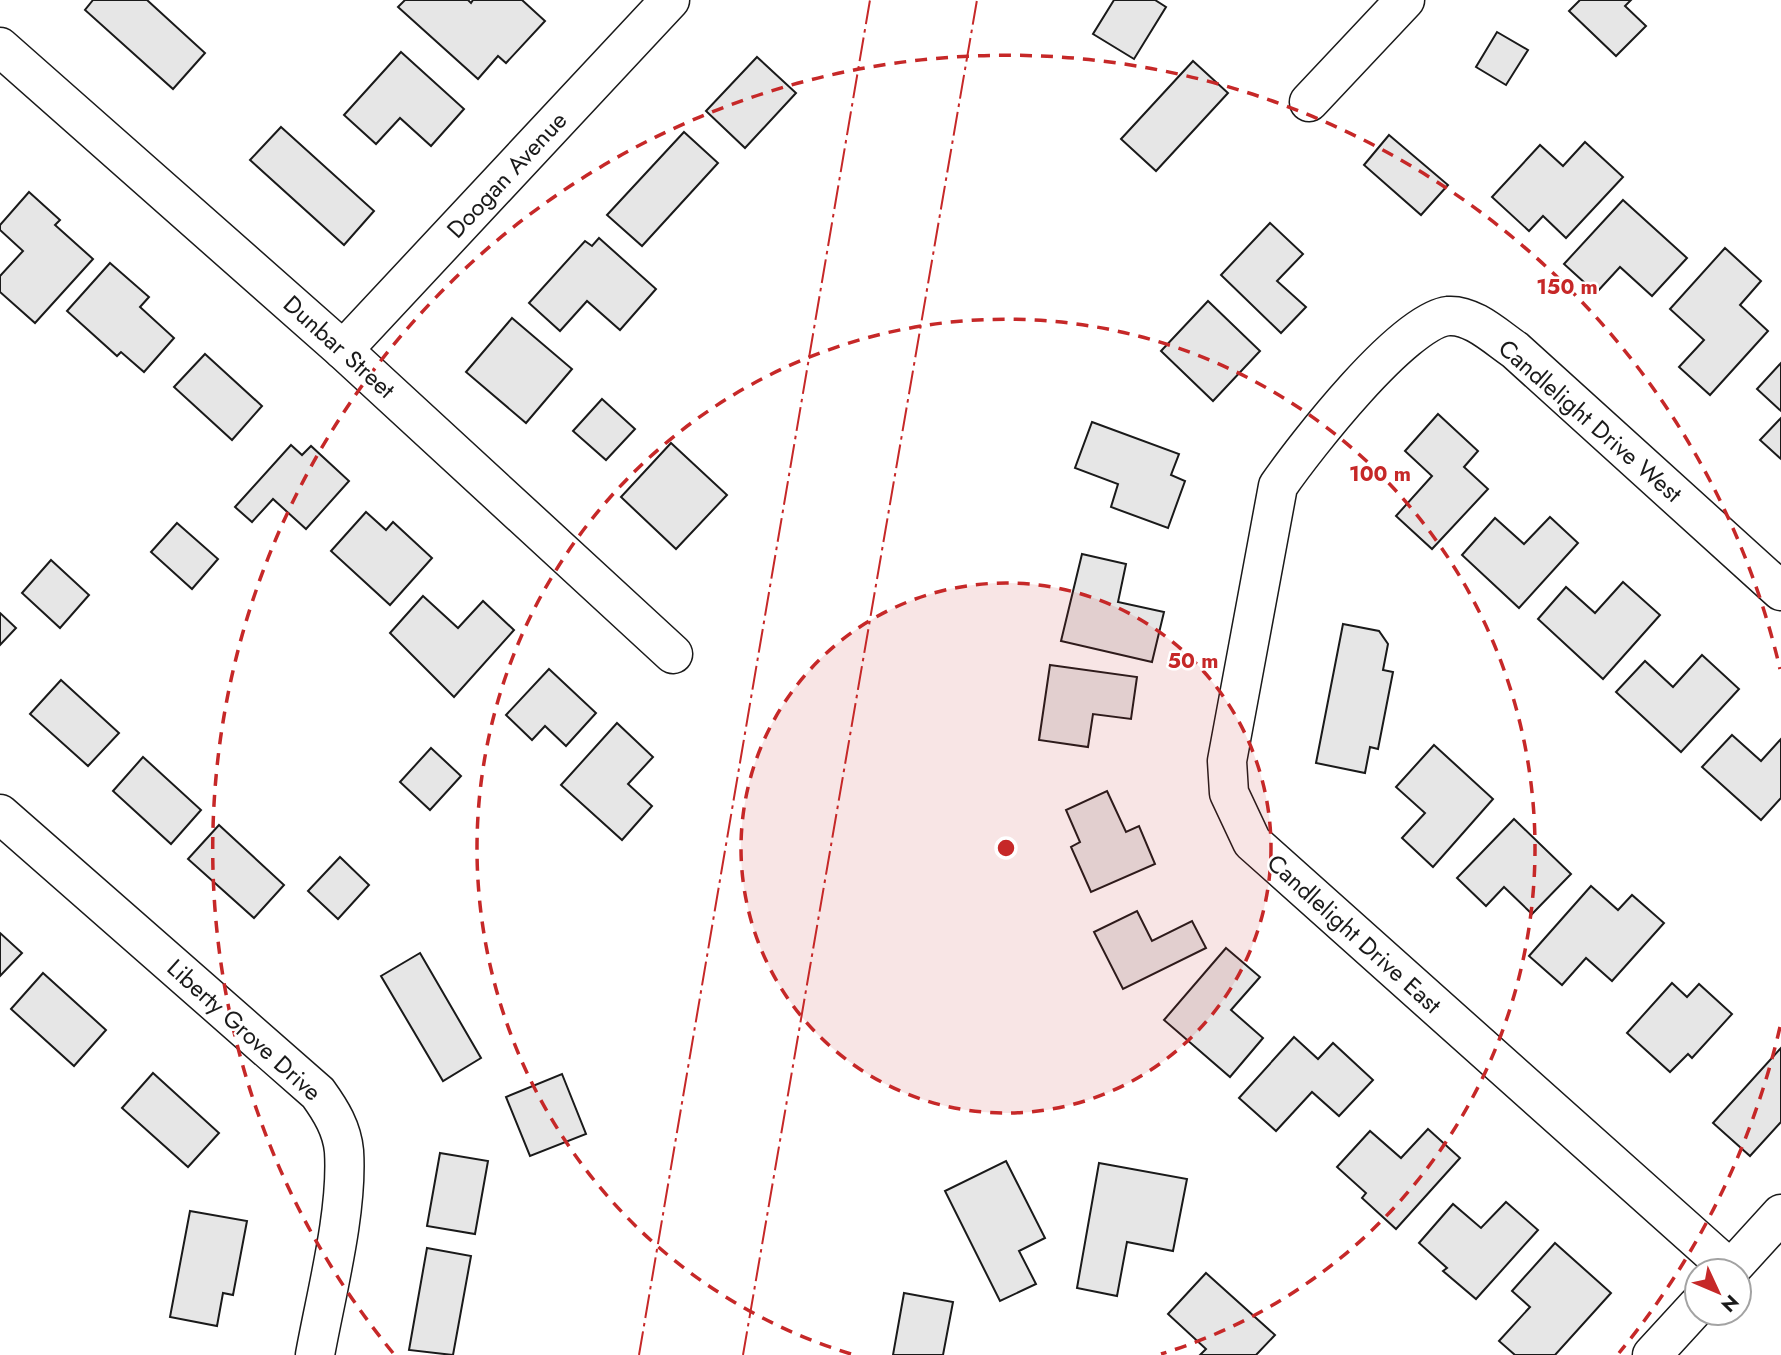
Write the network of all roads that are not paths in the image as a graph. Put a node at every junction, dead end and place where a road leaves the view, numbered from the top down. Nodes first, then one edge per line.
1 (670, 0) edge
2 (1405, 0) edge
3 (0, 47) edge
4 (1310, 102) dead end
5 (343, 350) junction
6 (1278, 486) joint
7 (1781, 591) edge
8 (673, 654) dead end
9 (0, 814) edge
10 (1781, 1214) edge
11 (1715, 1257) edge
12 (1742, 1257) edge
13 (1683, 1321) edge
14 (315, 1355) edge
15 (1652, 1355) edge

1 - 5 street, Doogan Avenue
2 - 4 street
3 - 5 street, Dunbar Street
5 - 8 street, Dunbar Street
6 - 7 street, Candlelight Drive West
6 - 11 street, Candlelight Drive East
9 - 14 street, Liberty Grove Drive
10 - 12 street
13 - 15 street

